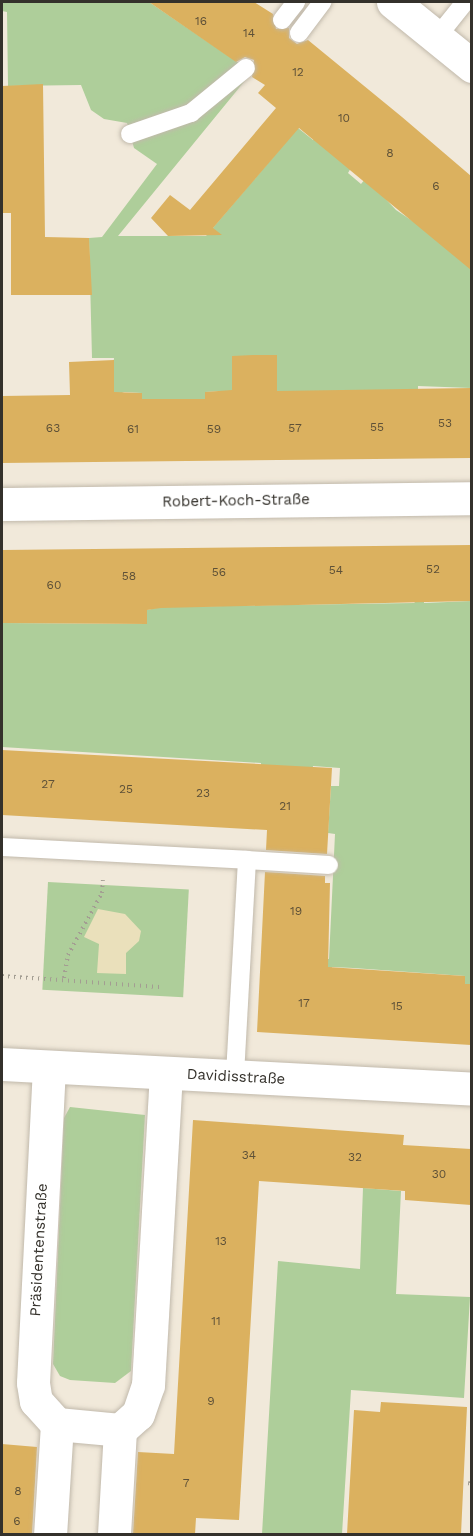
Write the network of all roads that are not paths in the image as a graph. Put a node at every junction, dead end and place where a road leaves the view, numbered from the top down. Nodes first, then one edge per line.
1 (296, 2) edge
2 (322, 2) edge
3 (393, 2) edge
4 (465, 2) edge
5 (282, 20) dead end
6 (299, 33) dead end
7 (437, 37) junction
8 (471, 66) edge
9 (246, 68) dead end
10 (130, 134) dead end
11 (471, 498) edge
12 (2, 504) edge
13 (2, 847) edge
14 (247, 860) junction
15 (329, 865) dead end
16 (2, 1064) edge
17 (49, 1067) junction
18 (166, 1074) junction
19 (235, 1077) junction
20 (471, 1089) edge
21 (57, 1424) junction
22 (120, 1430) junction
23 (50, 1534) edge
24 (114, 1534) edge

1 - 5 lane
2 - 6 lane
3 - 7 street
4 - 7 lane
7 - 8 street
9 - 10 lane
11 - 12 street, Robert-Koch-Straße
13 - 14 lane
14 - 15 lane
14 - 19 lane
16 - 17 street, Davidisstraße
17 - 18 street, Davidisstraße
17 - 21 street, Präsidentenstraße
18 - 19 street, Davidisstraße
18 - 22 street
19 - 20 street, Davidisstraße
21 - 22 street
21 - 23 street
22 - 24 street

